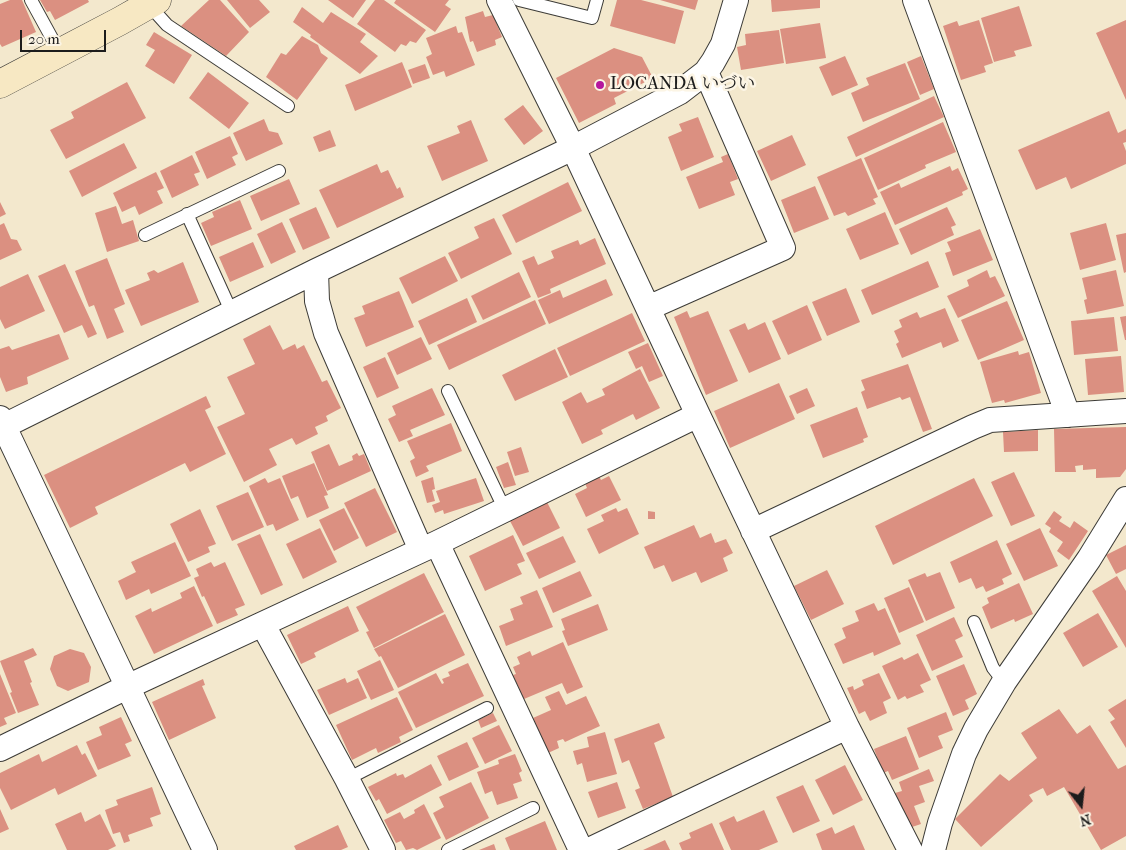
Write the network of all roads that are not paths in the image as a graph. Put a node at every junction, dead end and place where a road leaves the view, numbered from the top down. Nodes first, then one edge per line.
1 (31, 0) edge
2 (499, 0) edge
3 (519, 0) edge
4 (597, 0) edge
5 (736, 0) edge
6 (915, 0) edge
7 (153, 2) edge
8 (60, 53) junction
9 (706, 72) junction
10 (0, 84) edge
11 (288, 106) dead end
12 (573, 148) junction
13 (279, 170) dead end
14 (187, 214) junction
15 (145, 235) dead end
16 (316, 271) junction
17 (648, 308) junction
18 (232, 313) junction
19 (448, 391) dead end
20 (1126, 411) edge
21 (698, 415) junction
22 (1068, 415) junction
23 (1, 424) edge
24 (1126, 499) edge
25 (505, 510) junction
26 (753, 531) junction
27 (429, 546) junction
28 (974, 622) dead end
29 (263, 624) junction
30 (1004, 682) junction
31 (127, 688) junction
32 (487, 708) dead end
33 (848, 727) junction
34 (0, 749) edge
35 (347, 779) junction
36 (533, 808) dead end
37 (205, 850) edge
38 (383, 850) edge
39 (448, 850) edge
40 (581, 850) edge
41 (588, 850) edge
42 (909, 850) edge
43 (933, 850) edge

1 - 8 lane
2 - 12 street
3 - 4 lane
5 - 9 street
6 - 22 street
7 - 8 main road
7 - 11 lane
8 - 10 main road
9 - 12 street
9 - 17 street
12 - 16 street
12 - 17 street
13 - 14 lane
14 - 15 lane
14 - 18 lane
16 - 18 street
16 - 27 street
17 - 21 street
18 - 23 street
19 - 25 lane
20 - 22 street
21 - 25 street
21 - 26 street
22 - 26 street
23 - 31 street
24 - 30 street
25 - 27 street
26 - 33 street
27 - 29 street
27 - 40 street
28 - 30 lane
29 - 31 street
29 - 35 street
30 - 43 street
31 - 34 street
31 - 37 street
32 - 35 lane
33 - 41 street
33 - 42 street
35 - 38 street
36 - 39 lane

